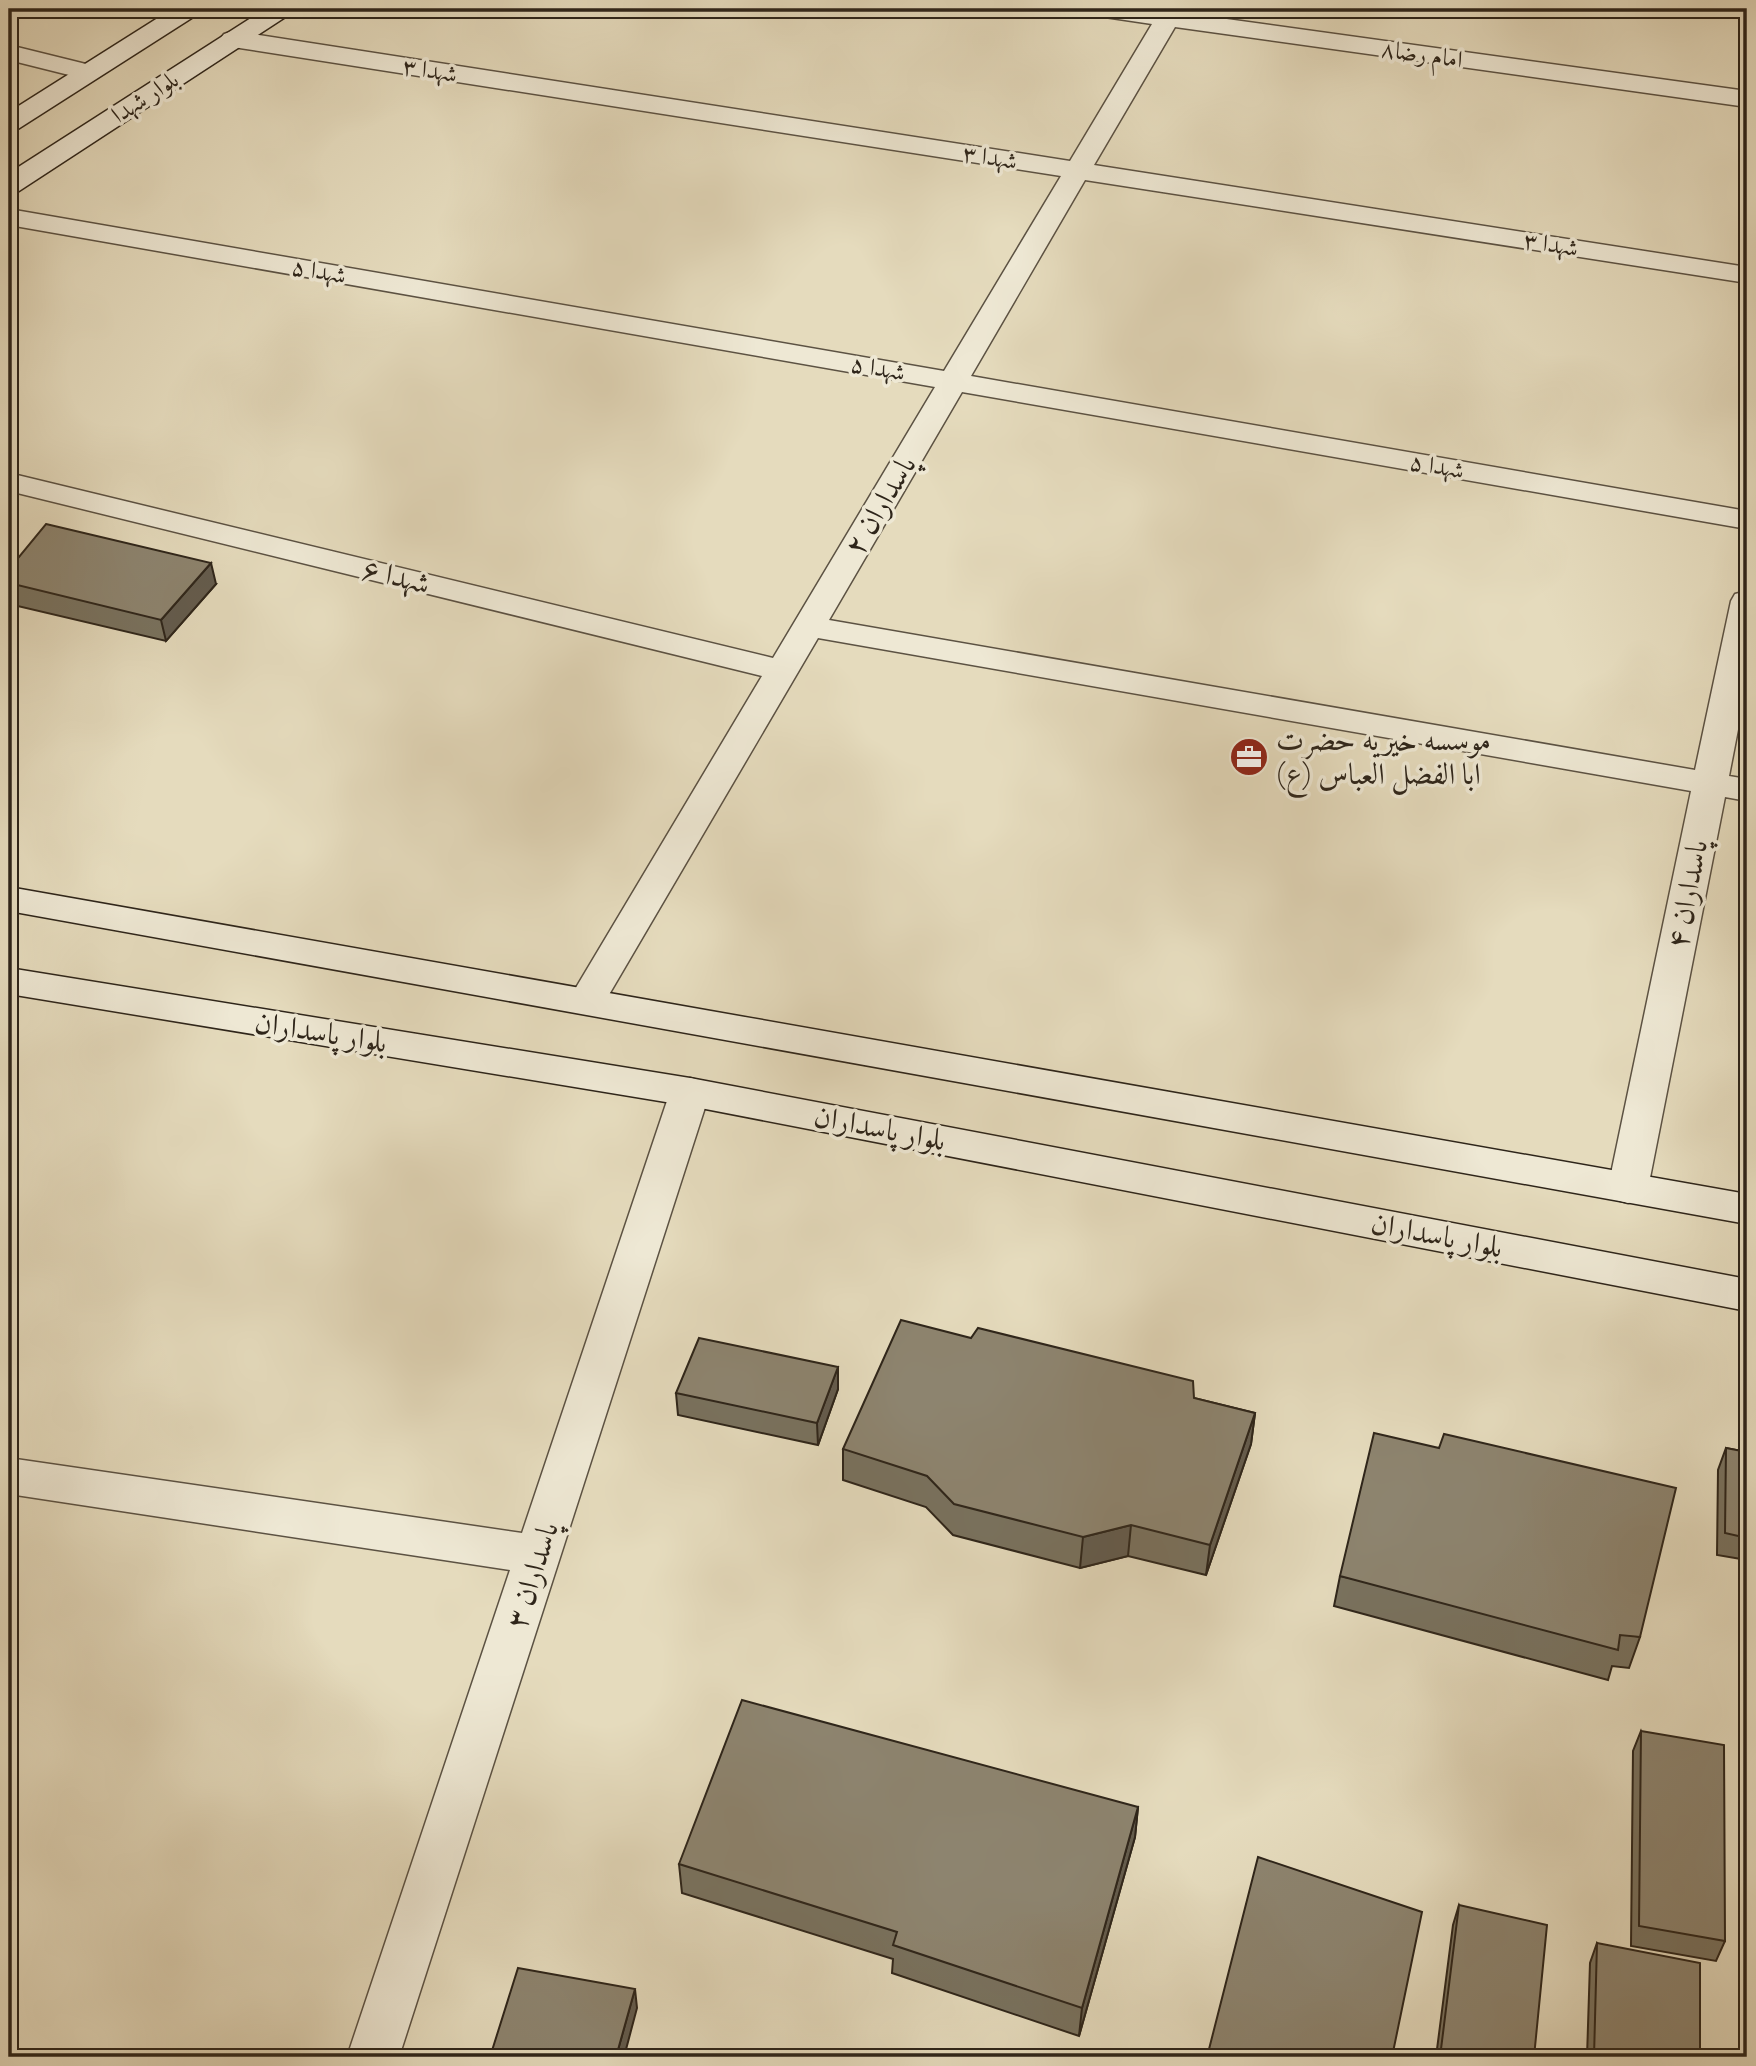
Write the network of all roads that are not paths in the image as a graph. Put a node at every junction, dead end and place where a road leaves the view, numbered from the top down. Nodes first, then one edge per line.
1 (189, 9) edge
2 (281, 9) edge
3 (1098, 9) edge
4 (1170, 14) edge
5 (233, 39) junction
6 (9, 52) edge
7 (89, 72) junction
8 (1747, 100) edge
9 (9, 123) edge
10 (1078, 171) junction
11 (9, 186) edge
12 (9, 217) edge
13 (1747, 275) edge
14 (953, 382) junction
15 (9, 482) edge
16 (1747, 520) edge
17 (1747, 601) edge
18 (808, 626) junction
19 (782, 671) junction
20 (1710, 784) junction
21 (1747, 790) edge
22 (9, 899) edge
23 (9, 981) edge
24 (587, 1001) junction
25 (690, 1092) junction
26 (1628, 1188) junction
27 (1747, 1209) edge
28 (1747, 1295) edge
29 (9, 1476) edge
30 (539, 1555) junction
31 (373, 2057) edge

1 - 7 street, بلوار شهدا
2 - 5 street, بلوار شهدا
3 - 4 street, امام رضا۸
4 - 8 street, امام رضا۸
4 - 10 street, پاسداران ۲
5 - 10 street, شهدا ۳
5 - 11 street, بلوار شهدا
6 - 7 street
7 - 9 street, بلوار شهدا
10 - 13 street, شهدا ۳
10 - 14 street, پاسداران ۲
12 - 14 street, شهدا ۵
14 - 16 street, شهدا ۵
14 - 18 street, پاسداران ۲
15 - 19 street, شهدا ۶
17 - 20 street, پاسداران ۴
18 - 19 street, پاسداران ۲
18 - 20 street
19 - 24 street, پاسداران ۲
20 - 21 street
20 - 26 street, پاسداران ۴
22 - 24 street
23 - 25 street, بلوار پاسداران
24 - 26 street
25 - 28 street, بلوار پاسداران
25 - 30 street, پاسداران ۳
26 - 27 street
29 - 30 street
30 - 31 street, پاسداران ۳

